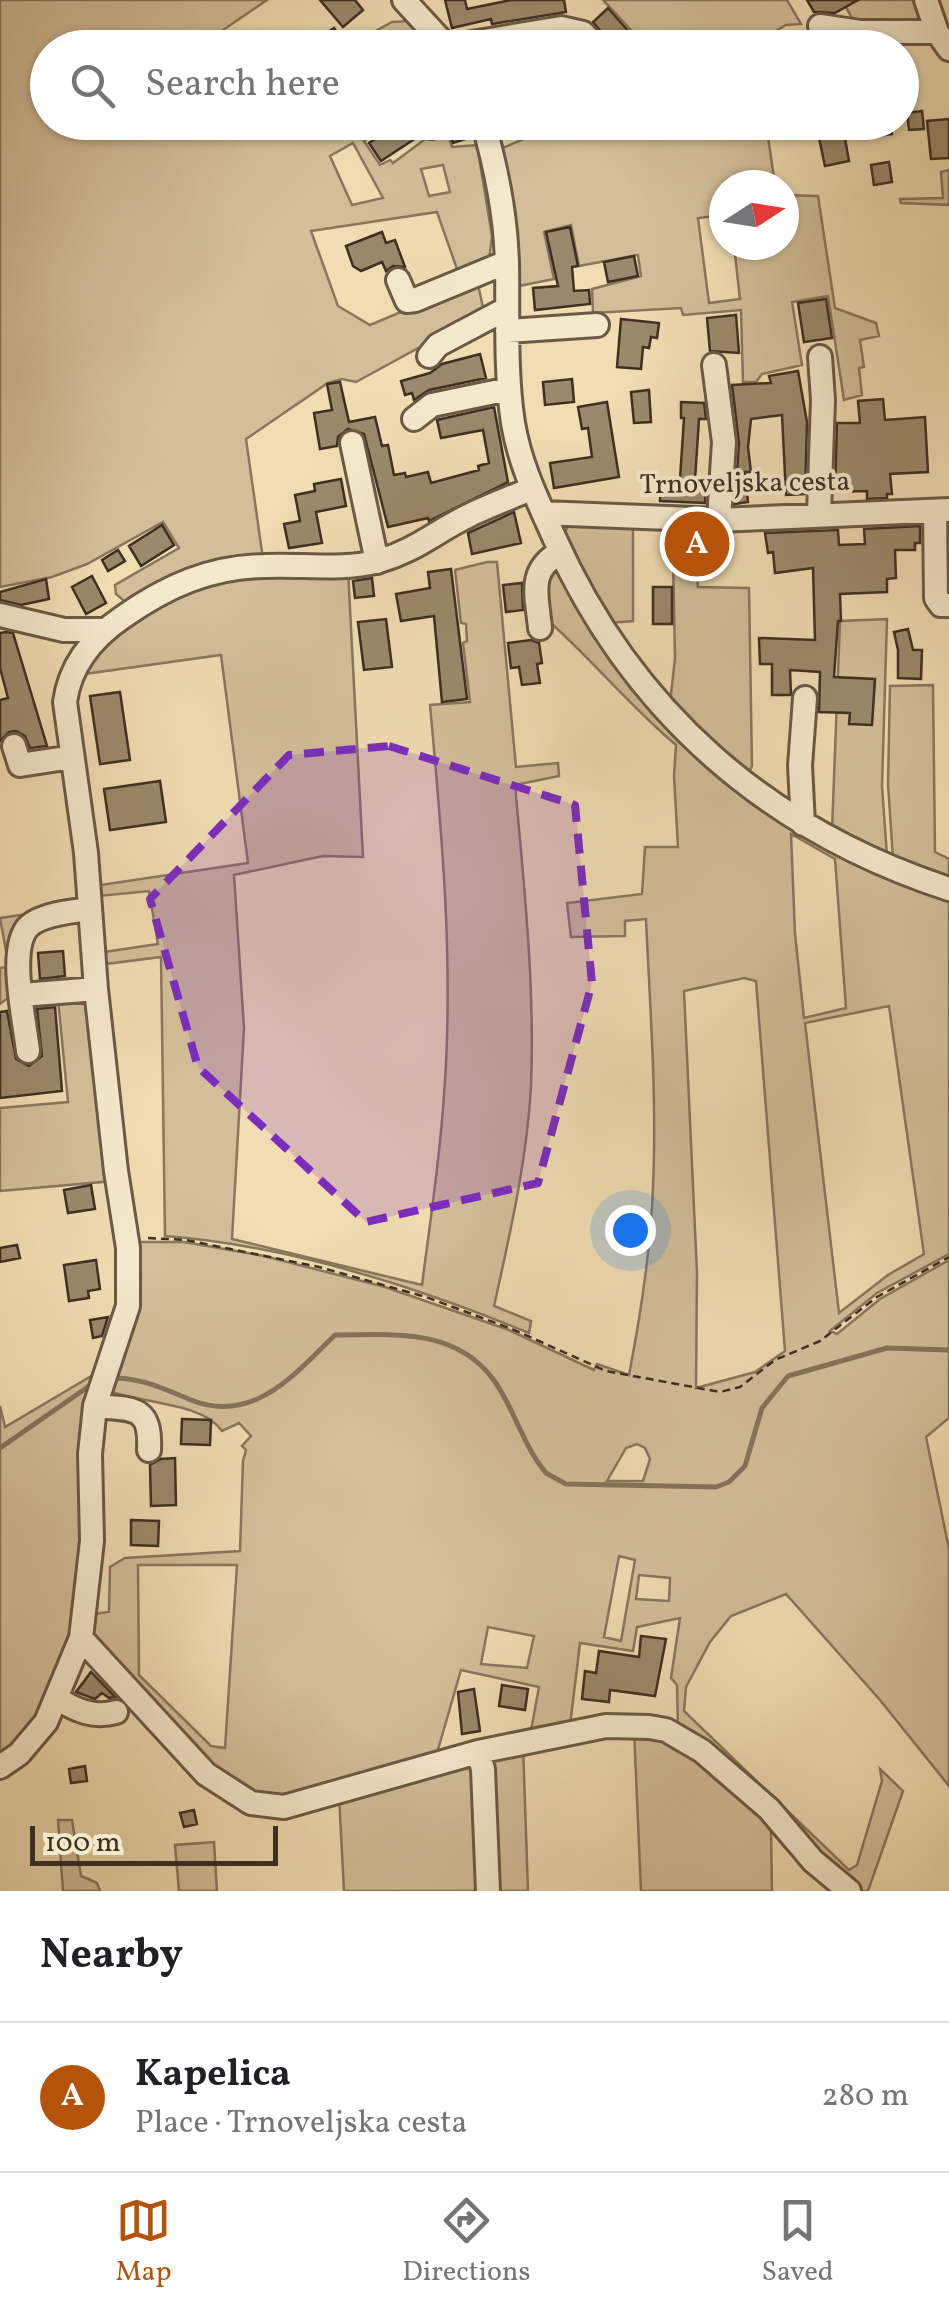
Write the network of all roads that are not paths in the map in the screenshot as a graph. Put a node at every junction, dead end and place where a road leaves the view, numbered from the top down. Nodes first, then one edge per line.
1 (404, 0) edge
2 (926, 0) edge
3 (820, 26) dead end
4 (432, 30) edge
5 (847, 30) edge
6 (943, 40) edge
7 (488, 140) edge
8 (507, 262) junction
9 (398, 280) dead end
10 (506, 320) junction
11 (597, 324) dead end
12 (429, 356) dead end
13 (820, 356) dead end
14 (714, 365) dead end
15 (509, 389) junction
16 (414, 419) dead end
17 (352, 443) dead end
18 (531, 489) junction
19 (942, 510) edge
20 (543, 513) junction
21 (819, 514) junction
22 (719, 520) junction
23 (560, 552) junction
24 (377, 562) junction
25 (949, 605) edge
26 (0, 615) edge
27 (540, 628) dead end
28 (104, 630) junction
29 (804, 698) dead end
30 (14, 746) dead end
31 (72, 757) junction
32 (802, 824) junction
33 (949, 889) edge
34 (90, 909) junction
35 (96, 990) junction
36 (22, 995) junction
37 (28, 1051) dead end
38 (101, 1388) junction
39 (148, 1450) dead end
40 (81, 1638) junction
41 (58, 1699) junction
42 (116, 1712) dead end
43 (478, 1752) junction
44 (0, 1766) edge
45 (488, 1891) edge
46 (849, 1891) edge

1 - 4 street
2 - 6 street
3 - 5 street
7 - 8 street
8 - 9 street
8 - 10 street
10 - 11 street
10 - 12 street
10 - 15 street
13 - 21 street
14 - 22 street
15 - 16 street
15 - 18 street
17 - 24 street
18 - 20 street
18 - 24 street
19 - 21 street, Trnoveljska cesta
19 - 25 street
20 - 22 street, Trnoveljska cesta
20 - 23 street
21 - 22 street, Trnoveljska cesta
23 - 27 street
23 - 32 street
24 - 28 street
26 - 28 street
28 - 31 street
29 - 32 street
30 - 31 street
31 - 34 street
32 - 33 street
34 - 35 street
34 - 36 street
35 - 36 street
35 - 38 street
36 - 37 street
38 - 39 street
38 - 40 street
40 - 41 street
40 - 43 street
41 - 42 street
41 - 44 street
43 - 45 street
43 - 46 street

